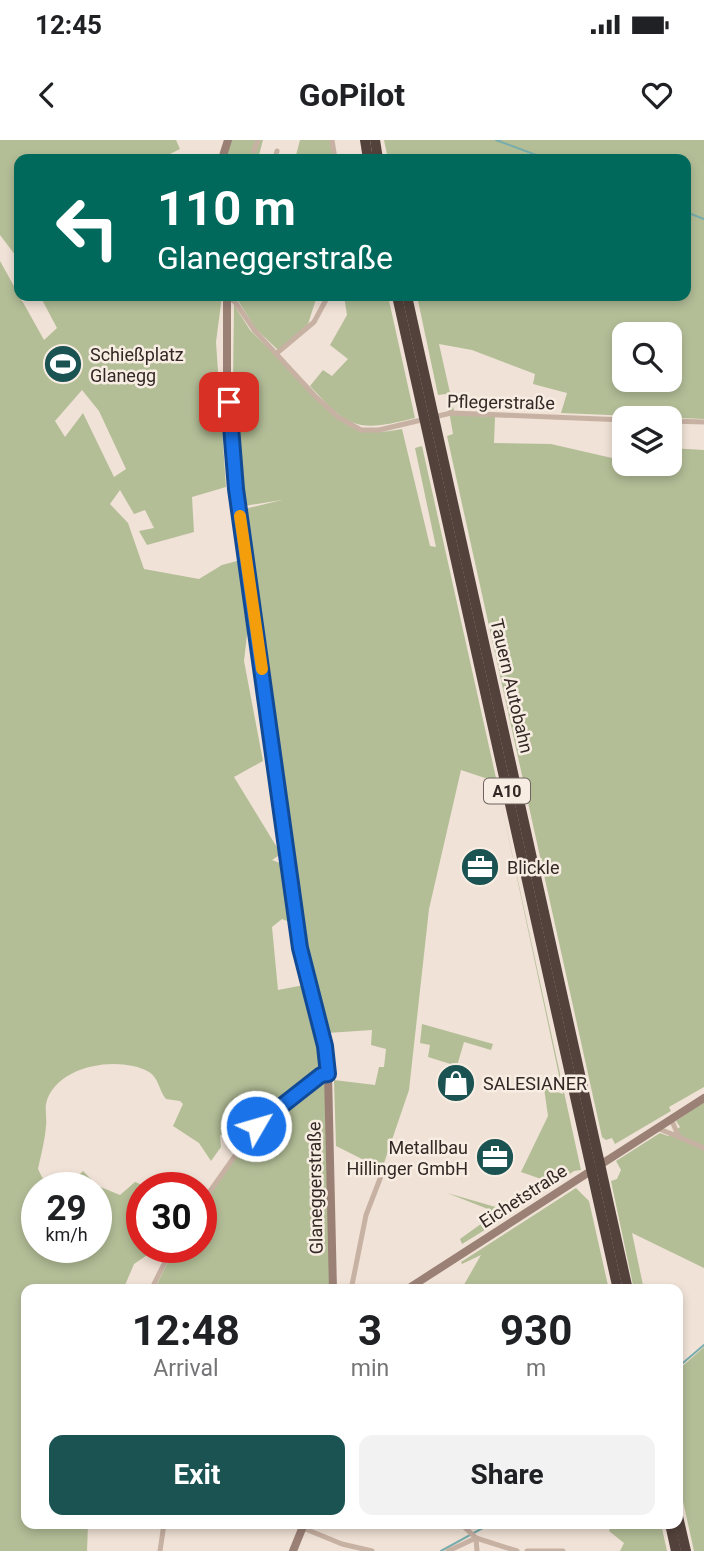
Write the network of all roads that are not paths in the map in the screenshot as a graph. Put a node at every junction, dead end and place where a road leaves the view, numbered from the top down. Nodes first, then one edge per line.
1 (258, 140) edge
2 (254, 151) dead end
3 (277, 151) dead end
4 (276, 154) edge
5 (227, 301) edge
6 (234, 301) edge
7 (325, 301) edge
8 (398, 301) edge
9 (408, 301) edge
10 (277, 353) junction
11 (427, 409) junction
12 (612, 419) edge
13 (682, 421) edge
14 (704, 422) edge
15 (328, 1074) junction
16 (704, 1098) edge
17 (671, 1119) junction
18 (657, 1128) junction
19 (679, 1137) junction
20 (704, 1148) edge
21 (383, 1171) dead end
22 (599, 1180) junction
23 (217, 1181) edge
24 (164, 1263) edge
25 (153, 1284) edge
26 (333, 1284) edge
27 (352, 1284) edge
28 (415, 1284) edge
29 (617, 1284) edge
30 (626, 1284) edge
31 (163, 1529) edge
32 (302, 1529) edge
33 (310, 1529) edge
34 (466, 1529) edge
35 (671, 1529) edge
36 (681, 1529) edge
37 (473, 1536) junction
38 (160, 1551) edge
39 (293, 1551) edge
40 (372, 1551) edge
41 (448, 1551) edge
42 (477, 1551) edge
43 (517, 1551) edge
44 (527, 1551) edge
45 (563, 1551) edge
46 (676, 1551) edge
47 (686, 1551) edge

1 - 2 street
3 - 4 street
5 - 15 street, Glaneggerstraße
6 - 10 street, Pflegerstraße
7 - 10 street
8 - 11 highway, Tauern Autobahn / A10
9 - 11 highway, Tauern Autobahn / A10
10 - 12 street, Pflegerstraße
11 - 22 highway, Tauern Autobahn / A10
13 - 14 street
15 - 23 street
15 - 26 street, Glaneggerstraße
16 - 17 street, Eichetstraße
17 - 18 street, Eichetstraße
17 - 19 street
18 - 19 street
18 - 28 street, Eichetstraße
19 - 20 street
21 - 27 street
22 - 29 highway, Tauern Autobahn / A10
22 - 30 highway, Tauern Autobahn / A10
24 - 25 street
31 - 38 street
32 - 39 street
33 - 40 street
34 - 37 street
35 - 46 highway
36 - 47 highway
37 - 41 street
37 - 42 street
37 - 43 street
44 - 45 street

